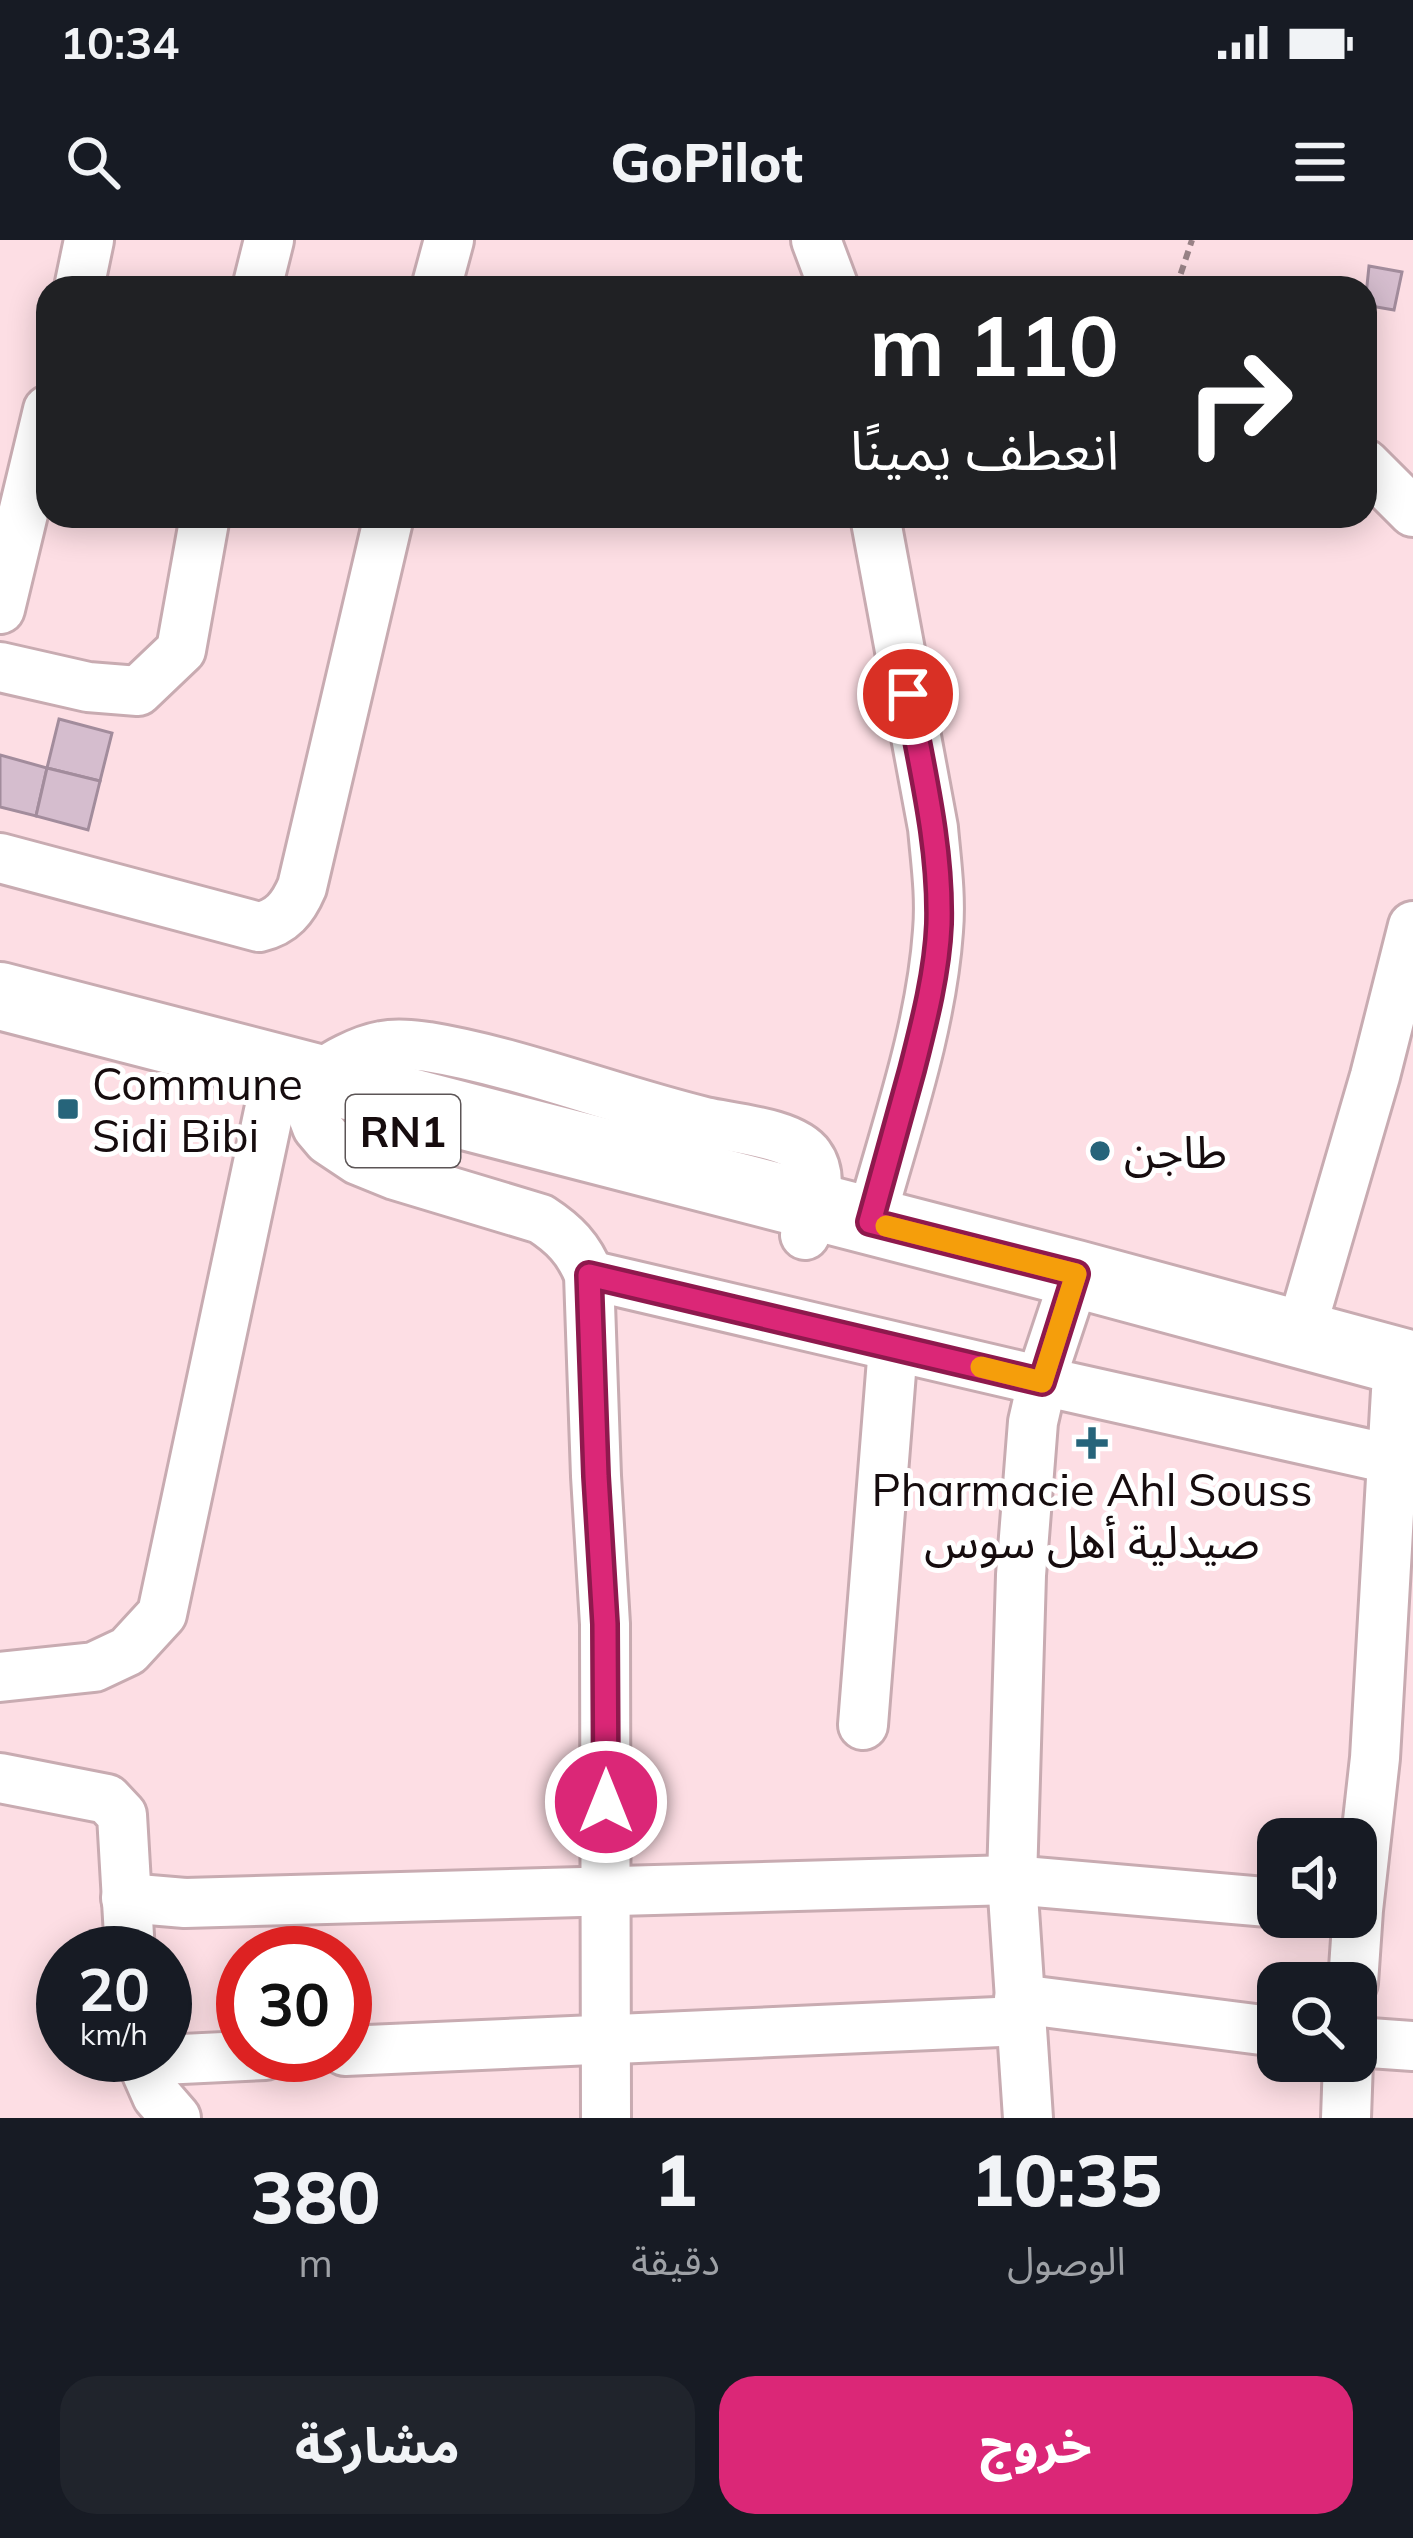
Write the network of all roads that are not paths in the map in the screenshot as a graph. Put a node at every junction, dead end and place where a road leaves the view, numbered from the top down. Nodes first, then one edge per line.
1 (89, 240) edge
2 (269, 240) edge
3 (449, 240) edge
4 (816, 240) edge
5 (82, 276) edge
6 (260, 276) edge
7 (439, 276) edge
8 (830, 276) edge
9 (36, 438) edge
10 (1377, 476) edge
11 (11, 497) edge
12 (1413, 512) edge
13 (204, 528) edge
14 (386, 528) edge
15 (877, 528) edge
16 (0, 609) edge
17 (0, 667) edge
18 (0, 858) edge
19 (1413, 926) edge
20 (0, 996) edge
21 (0, 1029) edge
22 (300, 1093) junction
23 (829, 1222) junction
24 (589, 1275) junction
25 (1071, 1290) junction
26 (1300, 1333) junction
27 (893, 1347) junction
28 (1042, 1382) junction
29 (1407, 1384) edge
30 (1402, 1462) edge
31 (1398, 1631) edge
32 (0, 1677) edge
33 (863, 1725) dead end
34 (0, 1778) edge
35 (1368, 1818) edge
36 (1012, 1880) junction
37 (605, 1890) junction
38 (126, 1898) junction
39 (1257, 1902) edge
40 (128, 1926) edge
41 (1020, 2010) junction
42 (1257, 2030) edge
43 (604, 2039) junction
44 (1377, 2044) edge
45 (1413, 2047) edge
46 (372, 2050) edge
47 (151, 2082) edge
48 (1347, 2082) edge
49 (176, 2118) edge
50 (606, 2118) edge
51 (1028, 2118) edge
52 (1346, 2118) edge

1 - 5 street
2 - 6 street
3 - 7 street
4 - 8 street
9 - 11 street
10 - 12 street
11 - 16 street
13 - 17 street
14 - 18 street
15 - 23 street
19 - 26 street
20 - 22 highway, RN1
21 - 22 highway, RN1
22 - 23 highway, RN1
22 - 23 street
22 - 24 street
22 - 32 street
23 - 25 highway, RN1
24 - 27 street
24 - 37 street
25 - 26 highway, RN1
25 - 28 street
25 - 29 highway, RN1
26 - 29 highway, RN1
27 - 28 street
27 - 33 street
28 - 30 street
28 - 36 street
29 - 30 street
30 - 31 street
31 - 35 street
34 - 38 street
36 - 37 street
36 - 39 street
36 - 41 street
37 - 38 street
37 - 43 street
38 - 40 street
41 - 42 street
41 - 43 street
41 - 51 street
43 - 46 street
43 - 50 street
44 - 45 street
47 - 49 street
48 - 52 street

